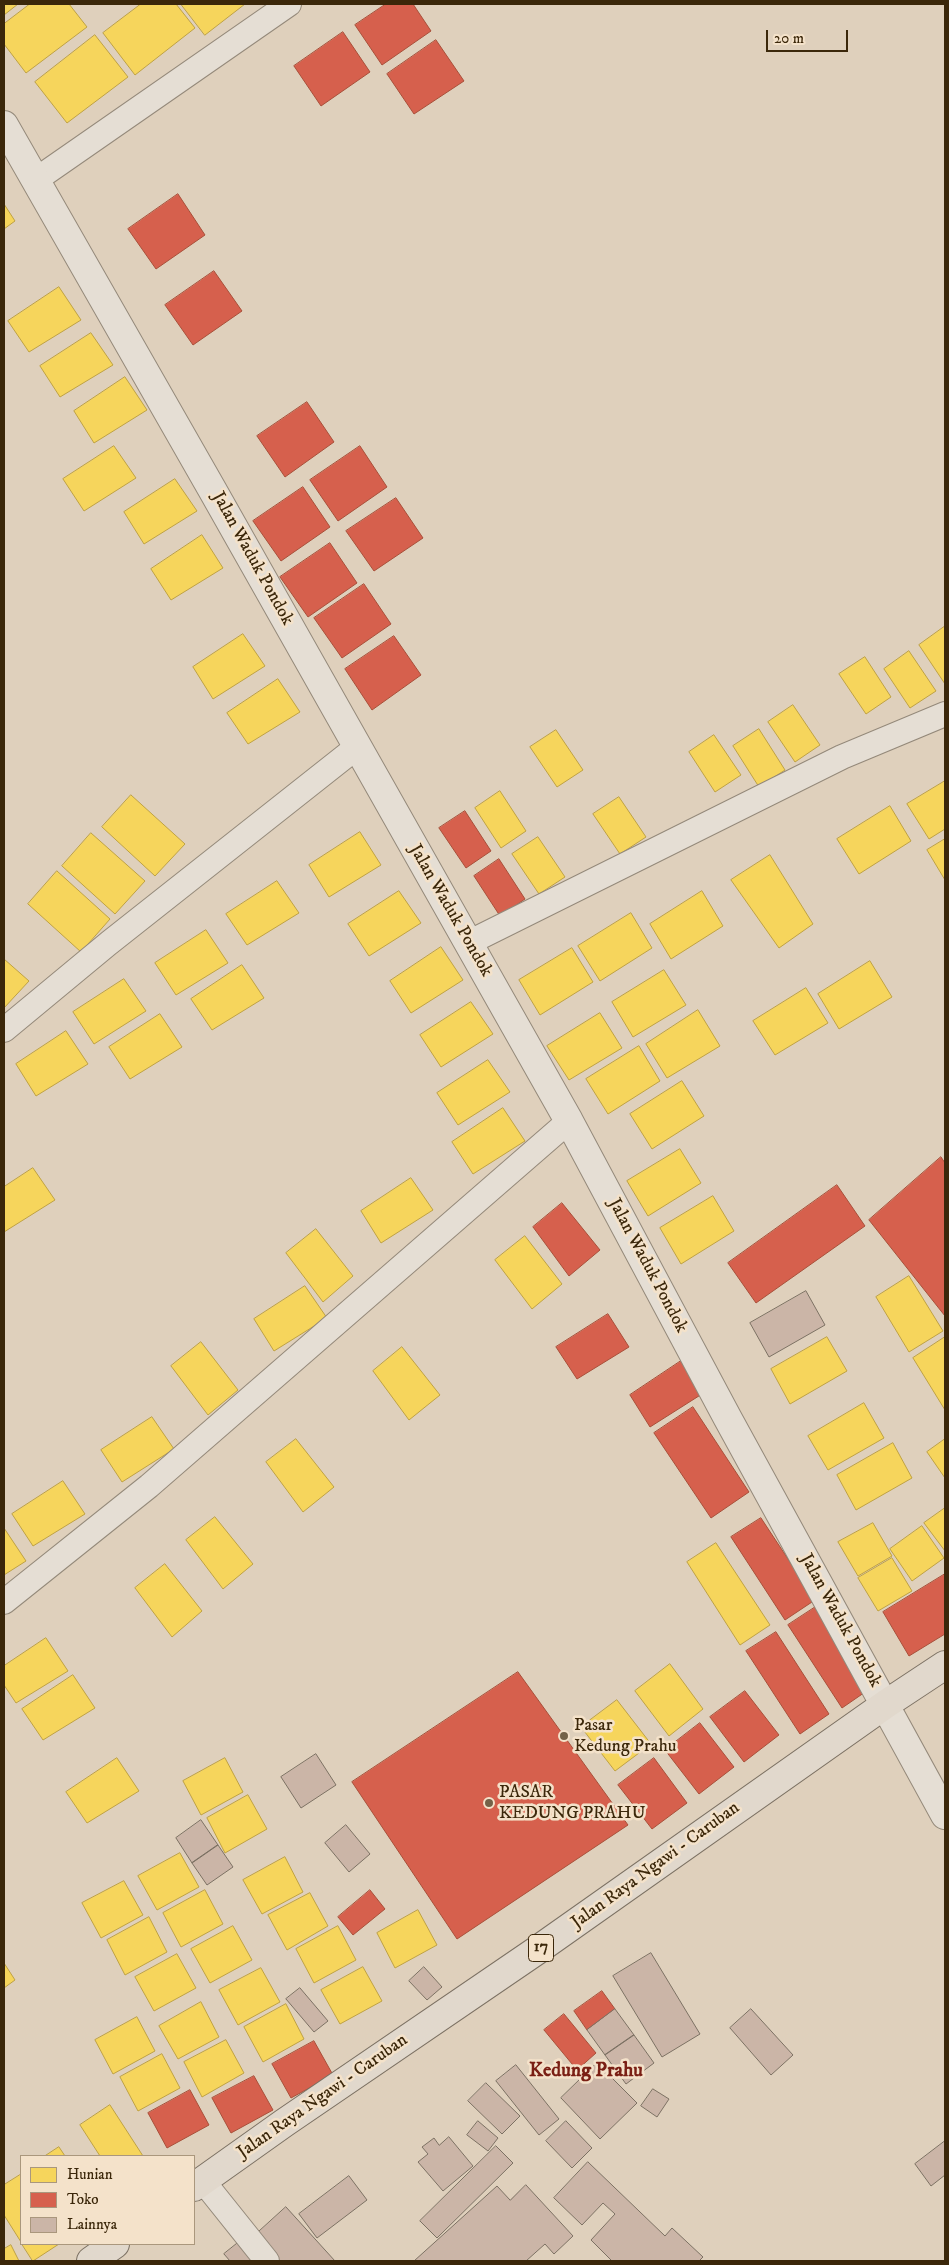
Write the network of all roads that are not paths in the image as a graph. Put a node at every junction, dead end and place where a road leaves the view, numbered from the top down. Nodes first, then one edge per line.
1 (288, 4) edge
2 (4, 125) edge
3 (36, 179) junction
4 (945, 714) edge
5 (357, 747) junction
6 (468, 943) junction
7 (4, 1030) edge
8 (569, 1122) junction
9 (4, 1602) edge
10 (945, 1665) edge
11 (886, 1704) junction
12 (945, 1815) edge
13 (198, 2184) edge
14 (114, 2245) edge
15 (91, 2261) edge
16 (267, 2261) edge

1 - 3 street
2 - 3 street, Jalan Waduk Pondok
3 - 5 street, Jalan Waduk Pondok
4 - 6 street
5 - 6 street, Jalan Waduk Pondok
5 - 7 street
6 - 8 street, Jalan Waduk Pondok
8 - 9 street
8 - 11 street, Jalan Waduk Pondok
10 - 11 highway, Jalan Raya Ngawi - Caruban / 17
11 - 12 street, Jalan Waduk Pondok
11 - 13 highway, Jalan Raya Ngawi - Caruban / 17
13 - 16 street
14 - 15 highway

